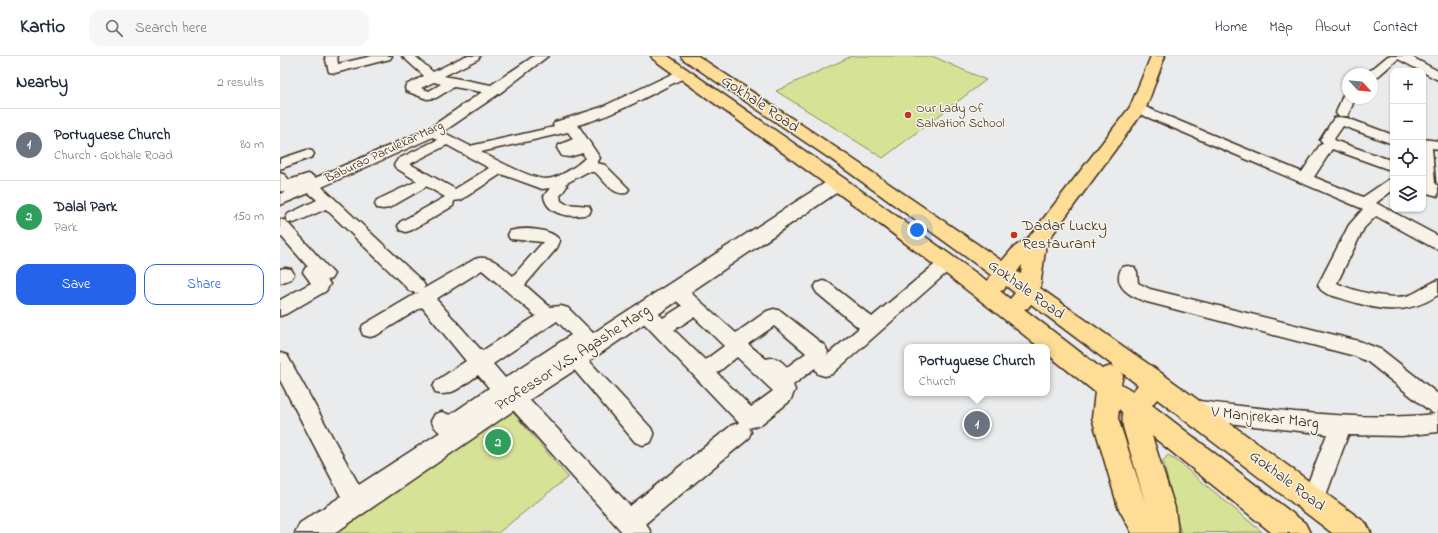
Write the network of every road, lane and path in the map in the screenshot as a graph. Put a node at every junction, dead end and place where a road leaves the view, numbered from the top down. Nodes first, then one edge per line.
1 (332, 56) edge
2 (386, 56) edge
3 (408, 56) edge
4 (474, 56) edge
5 (542, 56) edge
6 (658, 56) edge
7 (688, 56) edge
8 (1158, 56) edge
9 (1395, 56) edge
10 (1401, 56) edge
11 (1378, 71) edge
12 (682, 74) junction
13 (1438, 76) edge
14 (432, 77) junction
15 (452, 83) junction
16 (495, 90) junction
17 (1346, 104) edge
18 (1138, 108) junction
19 (1343, 114) dead end
20 (546, 128) dead end
21 (433, 132) junction
22 (1390, 139) edge
23 (447, 140) junction
24 (1438, 144) edge
25 (1325, 148) dead end
26 (467, 151) junction
27 (305, 154) dead end
28 (375, 158) junction
29 (280, 163) edge
30 (1390, 165) edge
31 (500, 168) junction
32 (584, 168) junction
33 (1308, 176) junction
34 (556, 182) junction
35 (300, 183) edge
36 (838, 183) junction
37 (419, 185) junction
38 (1390, 188) edge
39 (621, 189) dead end
40 (1437, 195) edge
41 (280, 199) edge
42 (327, 202) junction
43 (383, 204) dead end
44 (1377, 207) edge
45 (583, 210) dead end
46 (287, 221) edge
47 (406, 226) dead end
48 (516, 235) dead end
49 (1036, 242) junction
50 (1438, 243) edge
51 (946, 264) junction
52 (1128, 272) dead end
53 (1004, 274) junction
54 (514, 286) junction
55 (681, 287) junction
56 (1438, 287) edge
57 (823, 288) dead end
58 (420, 291) junction
59 (1029, 292) junction
60 (988, 294) junction
61 (695, 307) junction
62 (280, 308) edge
63 (645, 312) junction
64 (1012, 312) junction
65 (548, 316) junction
66 (872, 328) junction
67 (661, 329) junction
68 (370, 330) dead end
69 (741, 342) junction
70 (584, 347) junction
71 (1117, 356) junction
72 (280, 361) edge
73 (479, 362) junction
74 (825, 368) dead end
75 (704, 372) junction
76 (1155, 382) junction
77 (443, 387) dead end
78 (1108, 388) junction
79 (504, 393) junction
80 (1438, 406) edge
81 (1136, 407) junction
82 (1190, 408) junction
83 (442, 421) dead end
84 (1438, 423) edge
85 (1340, 425) junction
86 (740, 432) dead end
87 (643, 434) dead end
88 (1313, 501) junction
89 (356, 502) junction
90 (634, 527) edge
91 (310, 533) edge
92 (1148, 533) edge
93 (1163, 533) edge
94 (1295, 533) edge
95 (1356, 533) edge

1 - 2 street
3 - 14 street
4 - 14 street
5 - 16 street, Baburao Parulekar Marg
6 - 12 main road, Gokhale Road
7 - 53 main road, Gokhale Road
8 - 18 main road
9 - 11 street
10 - 13 street
12 - 20 street
12 - 36 main road, Gokhale Road
14 - 15 street
14 - 15 street
15 - 16 street
16 - 21 street, Baburao Parulekar Marg
17 - 19 street
18 - 33 street
18 - 49 main road
21 - 23 street
21 - 28 street, Baburao Parulekar Marg
22 - 30 street
23 - 26 street
23 - 31 street
24 - 40 street
25 - 33 street
26 - 31 street
26 - 32 street
27 - 29 street
28 - 35 street, Baburao Parulekar Marg
28 - 37 street
31 - 34 street
32 - 34 street
32 - 39 street
33 - 44 street
34 - 45 street
35 - 41 street, Baburao Parulekar Marg
35 - 42 street
36 - 51 main road, Gokhale Road
36 - 55 street, Professor V.S. Agashe Marg
37 - 43 street
37 - 47 street
38 - 44 street
42 - 46 street
42 - 58 street
44 - 50 street
44 - 56 street
46 - 62 street
48 - 54 street
49 - 53 main road
49 - 59 main road
51 - 60 main road, Gokhale Road
51 - 66 street
52 - 80 street
53 - 59 main road, Gokhale Road
53 - 60 main road
54 - 58 street
54 - 65 street
55 - 61 street
55 - 63 street, Professor V.S. Agashe Marg
55 - 69 street
57 - 66 street
58 - 68 street
58 - 73 street
59 - 64 main road
59 - 71 main road, Gokhale Road
60 - 64 main road, Gokhale Road
61 - 67 street
61 - 69 street
63 - 67 street
63 - 70 street, Professor V.S. Agashe Marg
64 - 78 main road, Gokhale Road
65 - 70 street
65 - 73 street
66 - 74 street
67 - 75 street
69 - 75 street
69 - 75 street
70 - 79 street, Professor V.S. Agashe Marg
70 - 87 street
71 - 76 main road, Gokhale Road
71 - 78 main road
72 - 89 street
73 - 77 street
73 - 79 street
76 - 81 main road
76 - 82 main road, Gokhale Road
78 - 81 main road, Gokhale Road
78 - 92 main road
79 - 83 street
79 - 89 street, Professor V.S. Agashe Marg
79 - 90 street
81 - 93 main road
81 - 94 main road, Gokhale Road
82 - 85 street, V Manjrekar Marg
82 - 88 main road, Gokhale Road
84 - 85 street, V Manjrekar Marg
85 - 88 street, V Manjrekar Marg
86 - 90 street
88 - 95 main road, Gokhale Road
89 - 91 street, Professor V.S. Agashe Marg

